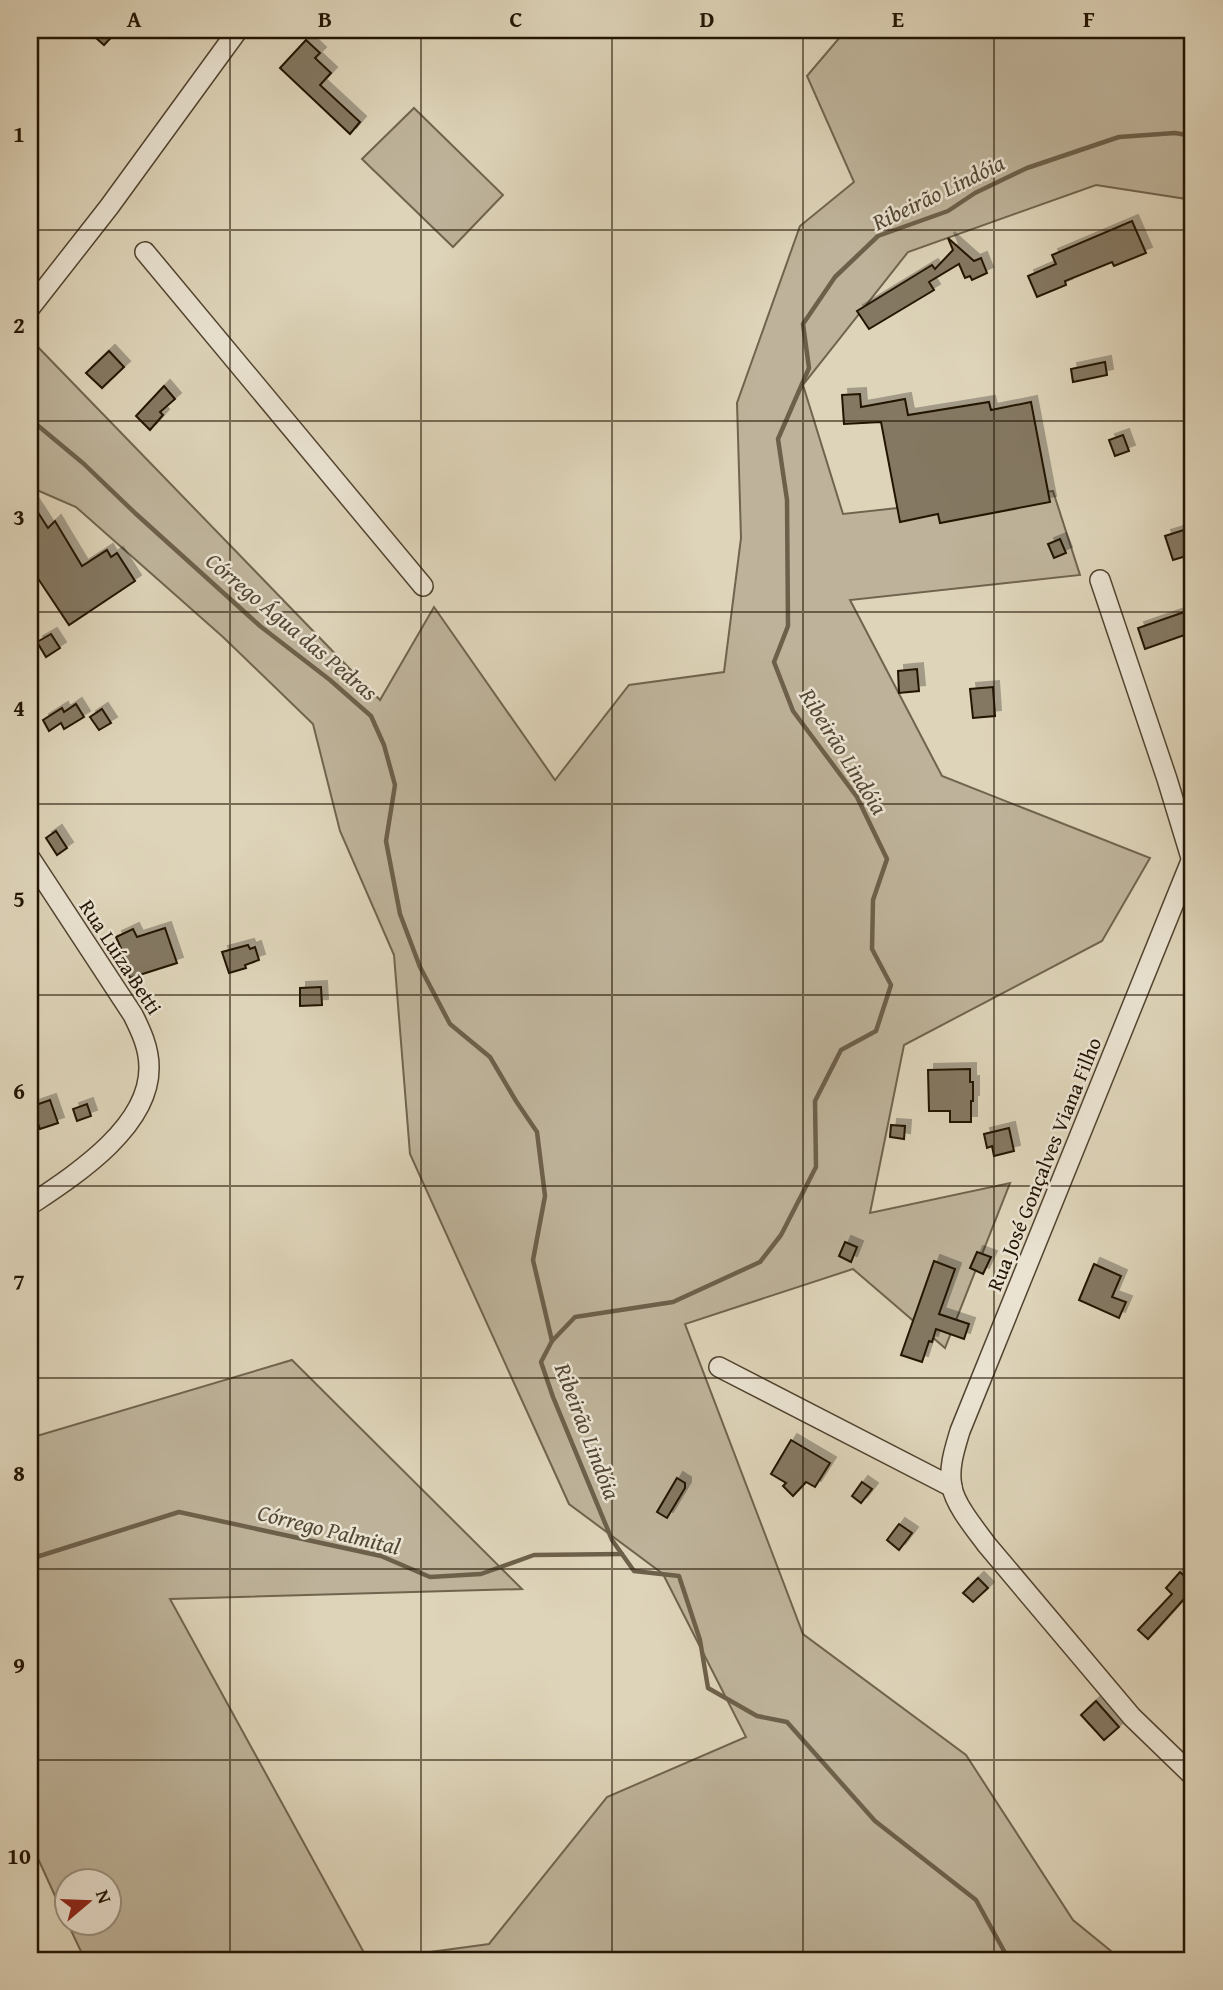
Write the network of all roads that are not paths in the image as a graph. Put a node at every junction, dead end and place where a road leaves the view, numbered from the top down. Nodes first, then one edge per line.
1 (238, 30) edge
2 (145, 252) dead end
3 (30, 308) edge
4 (1100, 580) dead end
5 (422, 586) dead end
6 (1192, 858) edge
7 (30, 859) edge
8 (30, 1205) edge
9 (719, 1367) dead end
10 (952, 1487) junction
11 (1193, 1776) edge

1 - 3 street
2 - 5 street
4 - 6 street, Rua José Gonçalves Viana Filho
6 - 10 street, Rua José Gonçalves Viana Filho
7 - 8 street, Rua Luíza Betti
9 - 10 street
10 - 11 street, Rua José Gonçalves Viana Filho

